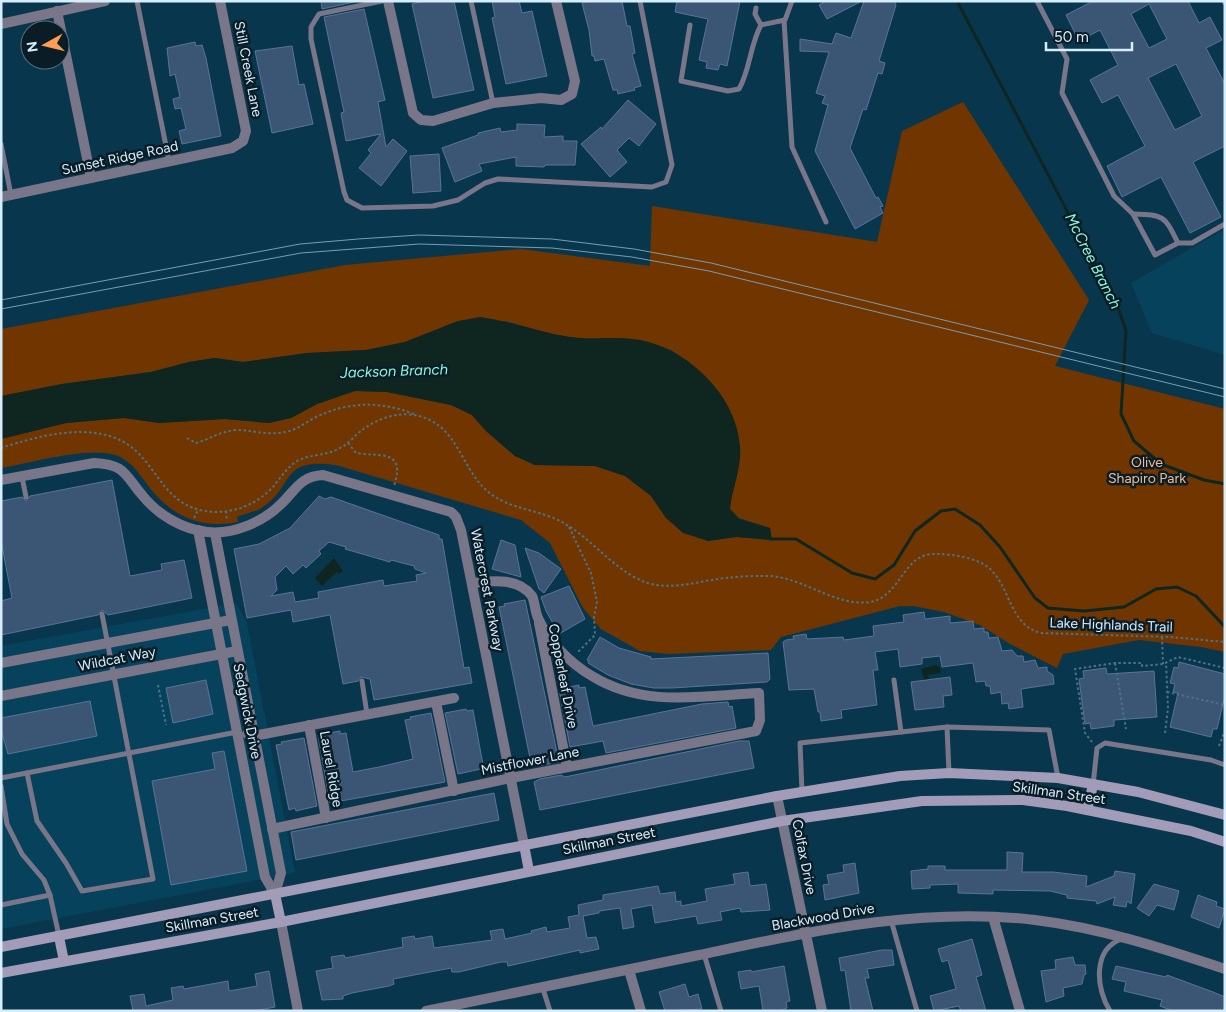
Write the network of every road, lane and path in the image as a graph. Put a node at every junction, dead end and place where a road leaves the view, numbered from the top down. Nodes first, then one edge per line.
1 (105, 1) edge
2 (137, 1) edge
3 (220, 1) edge
4 (382, 1) edge
5 (388, 1) edge
6 (471, 1) edge
7 (556, 1) edge
8 (640, 1) edge
9 (792, 1) edge
10 (1037, 1) edge
11 (756, 8) dead end
12 (57, 11) junction
13 (784, 20) junction
14 (1, 24) edge
15 (690, 25) dead end
16 (761, 25) junction
17 (493, 103) junction
18 (243, 141) joint
19 (1, 144) edge
20 (169, 161) junction
21 (91, 178) junction
22 (6, 195) edge
23 (1133, 214) junction
24 (826, 222) dead end
25 (1225, 224) edge
26 (1178, 243) junction
27 (418, 416) junction
28 (187, 438) dead end
29 (348, 443) junction
30 (1, 448) edge
31 (22, 476) junction
32 (1, 480) edge
33 (391, 494) junction
34 (26, 497) dead end
35 (198, 510) junction
36 (226, 511) junction
37 (227, 523) dead end
38 (568, 525) junction
39 (196, 526) junction
40 (215, 532) junction
41 (472, 583) junction
42 (102, 614) dead end
43 (538, 619) junction
44 (232, 620) junction
45 (216, 622) junction
46 (1162, 637) junction
47 (1225, 642) edge
48 (108, 644) junction
49 (237, 651) junction
50 (222, 654) junction
51 (570, 660) junction
52 (1115, 663) junction
53 (1164, 663) junction
54 (1, 664) edge
55 (1225, 668) edge
56 (114, 674) junction
57 (894, 680) dead end
58 (362, 681) dead end
59 (158, 685) dead end
60 (1167, 692) junction
61 (1, 696) edge
62 (454, 698) dead end
63 (436, 702) junction
64 (1225, 705) edge
65 (368, 714) junction
66 (166, 725) dead end
67 (309, 725) junction
68 (947, 728) junction
69 (1126, 729) dead end
70 (1225, 730) edge
71 (237, 732) junction
72 (901, 732) junction
73 (1165, 733) dead end
74 (254, 736) junction
75 (1220, 746) dead end
76 (1097, 748) junction
77 (1, 752) edge
78 (129, 753) junction
79 (2, 756) dead end
80 (1225, 765) edge
81 (567, 767) junction
82 (27, 773) junction
83 (949, 773) junction
84 (1, 778) edge
85 (510, 778) junction
86 (1058, 778) junction
87 (1093, 785) junction
88 (1, 786) edge
89 (454, 791) junction
90 (802, 792) junction
91 (777, 796) junction
92 (1087, 810) junction
93 (1225, 815) edge
94 (326, 818) junction
95 (782, 821) junction
96 (272, 828) junction
97 (1225, 842) edge
98 (524, 845) junction
99 (529, 871) junction
100 (275, 894) junction
101 (50, 895) junction
102 (1, 904) edge
103 (993, 917) junction
104 (890, 919) junction
105 (281, 922) junction
106 (805, 933) junction
107 (59, 937) junction
108 (1127, 937) junction
109 (1, 947) edge
110 (704, 954) junction
111 (64, 961) junction
112 (1225, 969) edge
113 (629, 970) junction
114 (1, 973) edge
115 (543, 988) junction
116 (465, 1007) edge
117 (298, 1011) edge
118 (426, 1011) edge
119 (550, 1011) edge
120 (641, 1011) edge
121 (721, 1011) edge
122 (822, 1011) edge
123 (917, 1011) edge
124 (1020, 1011) edge
125 (1110, 1011) edge

1 - 12 street
2 - 20 lane
3 - 18 street, Still Creek Lane
4 - 8 lane
5 - 17 street
6 - 17 lane
7 - 17 street
9 - 13 lane
10 - 23 lane
11 - 16 lane
12 - 14 street
12 - 21 street
13 - 16 lane
13 - 24 lane
15 - 16 lane
18 - 20 street, Sunset Ridge Road
19 - 22 lane
20 - 21 street, Sunset Ridge Road
21 - 22 street, Sunset Ridge Road
23 - 26 lane
23 - 26 lane
25 - 26 lane
27 - 28 path
27 - 29 path, Lake Highlands Trail
27 - 38 path, Lake Highlands Trail
29 - 33 path
29 - 36 path, Lake Highlands Trail
30 - 35 path, Lake Highlands Trail
31 - 32 street, Watercrest Parkway
31 - 34 lane
31 - 39 street, Watercrest Parkway
33 - 40 street, Watercrest Parkway
33 - 41 street, Watercrest Parkway
35 - 36 path, Lake Highlands Trail
35 - 39 path
36 - 37 path
38 - 46 path, Lake Highlands Trail
38 - 51 path
39 - 40 street, Watercrest Parkway
39 - 45 street, Sedgwick Drive
40 - 44 street, Sedgwick Drive
41 - 43 street, Copperleaf Drive
41 - 85 street, Watercrest Parkway
42 - 48 lane
43 - 51 street
43 - 81 street, Copperleaf Drive
44 - 45 street, Wildcat Way
44 - 49 street, Sedgwick Drive
45 - 48 street, Wildcat Way
45 - 50 street, Sedgwick Drive
46 - 47 path, Lake Highlands Trail
46 - 53 path
48 - 54 street, Wildcat Way
48 - 56 lane
49 - 50 street, Wildcat Way
49 - 74 street, Sedgwick Drive
50 - 56 street, Wildcat Way
50 - 71 street, Sedgwick Drive
51 - 81 street, Mistflower Lane
52 - 53 path
52 - 69 path
52 - 76 path
53 - 55 path
53 - 60 path
56 - 61 street, Wildcat Way
56 - 78 lane
57 - 72 lane
58 - 65 lane
59 - 66 path
60 - 64 path
60 - 73 path
62 - 63 street
63 - 65 street
63 - 89 street
65 - 67 street
67 - 74 street
67 - 94 street, Laurel Ridge
68 - 72 lane
68 - 83 lane
68 - 86 lane
70 - 75 path
71 - 74 street
71 - 78 lane
71 - 100 street, Sedgwick Drive
72 - 90 lane
74 - 96 street, Sedgwick Drive
76 - 80 lane
76 - 87 lane
77 - 79 path
78 - 82 lane
78 - 82 lane
81 - 85 street, Mistflower Lane
82 - 84 lane
83 - 86 main road, Skillman Street
83 - 90 main road, Skillman Street
85 - 89 street, Mistflower Lane
85 - 98 street, Watercrest Parkway
86 - 87 main road, Skillman Street
87 - 92 main road
87 - 93 main road, Skillman Street
88 - 101 lane
89 - 94 street, Mistflower Lane
90 - 91 main road, Skillman Street
91 - 95 street, Colfax Drive
91 - 98 main road, Skillman Street
92 - 95 main road, Skillman Street
92 - 97 main road, Skillman Street
94 - 96 street, Mistflower Lane
95 - 99 main road, Skillman Street
95 - 106 street, Colfax Drive
96 - 100 street, Sedgwick Drive
98 - 99 main road
98 - 100 main road, Skillman Street
99 - 105 main road, Skillman Street
100 - 105 main road, Sedgwick Drive
100 - 107 main road, Skillman Street
101 - 102 lane
101 - 107 lane
103 - 104 street, Blackwood Drive
103 - 108 street, Blackwood Drive
103 - 124 street
104 - 106 street, Blackwood Drive
104 - 123 lane
105 - 111 main road, Skillman Street
105 - 117 street, Sedgwick Drive
106 - 110 street, Blackwood Drive
106 - 122 street, Colfax Drive
107 - 109 main road, Skillman Street
107 - 111 main road
108 - 112 street, Blackwood Drive
108 - 125 lane
110 - 113 street, Blackwood Drive
110 - 121 lane
111 - 114 main road, Skillman Street
113 - 115 street, Blackwood Drive
113 - 120 street
115 - 116 street, Blackwood Drive
115 - 119 lane
116 - 118 street, Blackwood Drive

